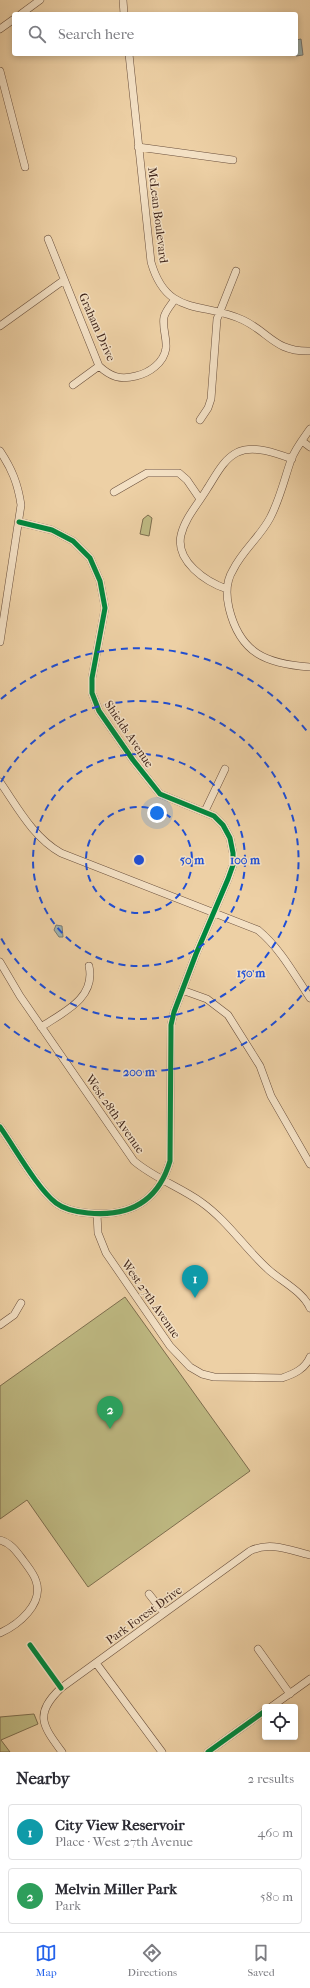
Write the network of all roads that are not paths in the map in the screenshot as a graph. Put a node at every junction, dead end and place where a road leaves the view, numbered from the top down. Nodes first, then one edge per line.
1 (40, 0) edge
2 (123, 0) edge
3 (24, 12) edge
4 (124, 12) edge
5 (12, 20) edge
6 (2, 28) edge
7 (0, 34) edge
8 (129, 56) edge
9 (0, 71) edge
10 (138, 147) junction
11 (233, 160) dead end
12 (25, 168) dead end
13 (48, 239) dead end
14 (236, 271) dead end
15 (64, 280) junction
16 (175, 299) junction
17 (218, 312) junction
18 (0, 326) edge
19 (310, 352) edge
20 (99, 366) junction
21 (73, 384) dead end
22 (200, 420) dead end
23 (310, 429) edge
24 (302, 441) junction
25 (310, 447) edge
26 (0, 452) edge
27 (292, 459) junction
28 (114, 492) dead end
29 (200, 499) junction
30 (19, 522) junction
31 (227, 589) junction
32 (0, 642) edge
33 (310, 667) edge
34 (226, 769) dead end
35 (0, 782) edge
36 (205, 811) junction
37 (213, 913) junction
38 (0, 962) edge
39 (88, 966) dead end
40 (182, 990) junction
41 (310, 998) edge
42 (41, 1027) junction
43 (0, 1127) edge
44 (310, 1164) edge
45 (162, 1179) junction
46 (97, 1214) junction
47 (21, 1303) dead end
48 (310, 1308) edge
49 (0, 1325) edge
50 (310, 1357) edge
51 (0, 1540) edge
52 (310, 1555) edge
53 (150, 1594) dead end
54 (164, 1613) junction
55 (0, 1634) edge
56 (258, 1649) dead end
57 (96, 1663) junction
58 (310, 1680) edge
59 (290, 1694) junction
60 (275, 1704) edge
61 (262, 1713) edge
62 (62, 1752) edge
63 (162, 1752) edge
64 (208, 1752) edge

1 - 3 street
2 - 4 street
5 - 6 street
6 - 7 street
8 - 10 street, McLean Boulevard
9 - 12 street
10 - 11 street, McLean Boulevard
10 - 16 street, McLean Boulevard
13 - 15 street, Graham Drive
14 - 17 street
15 - 18 street
15 - 20 street, Graham Drive
16 - 17 street, McLean Boulevard
16 - 20 street, Graham Drive
17 - 19 street, McLean Boulevard
17 - 22 street
20 - 21 street
23 - 24 street
24 - 25 street
24 - 27 street
26 - 30 street
27 - 29 street
27 - 31 street
28 - 29 street
29 - 31 street
30 - 32 street
30 - 36 street, Shields Avenue
31 - 33 street
34 - 36 street
35 - 37 street
36 - 37 street, Shields Avenue
37 - 40 street, Shields Avenue
37 - 41 street
38 - 42 street, West 28th Avenue
39 - 42 street
40 - 44 street
40 - 45 street, Shields Avenue
42 - 45 street, West 28th Avenue
43 - 46 street, Shields Avenue
45 - 46 street, Shields Avenue
45 - 48 street, West 28th Avenue
46 - 50 street, West 27th Avenue
47 - 49 street
51 - 55 street
52 - 54 street, Park Forest Drive
53 - 54 street
54 - 57 street, Park Forest Drive
56 - 59 street
57 - 62 street, Park Forest Drive
57 - 63 street
58 - 59 street
59 - 60 street
61 - 64 street

